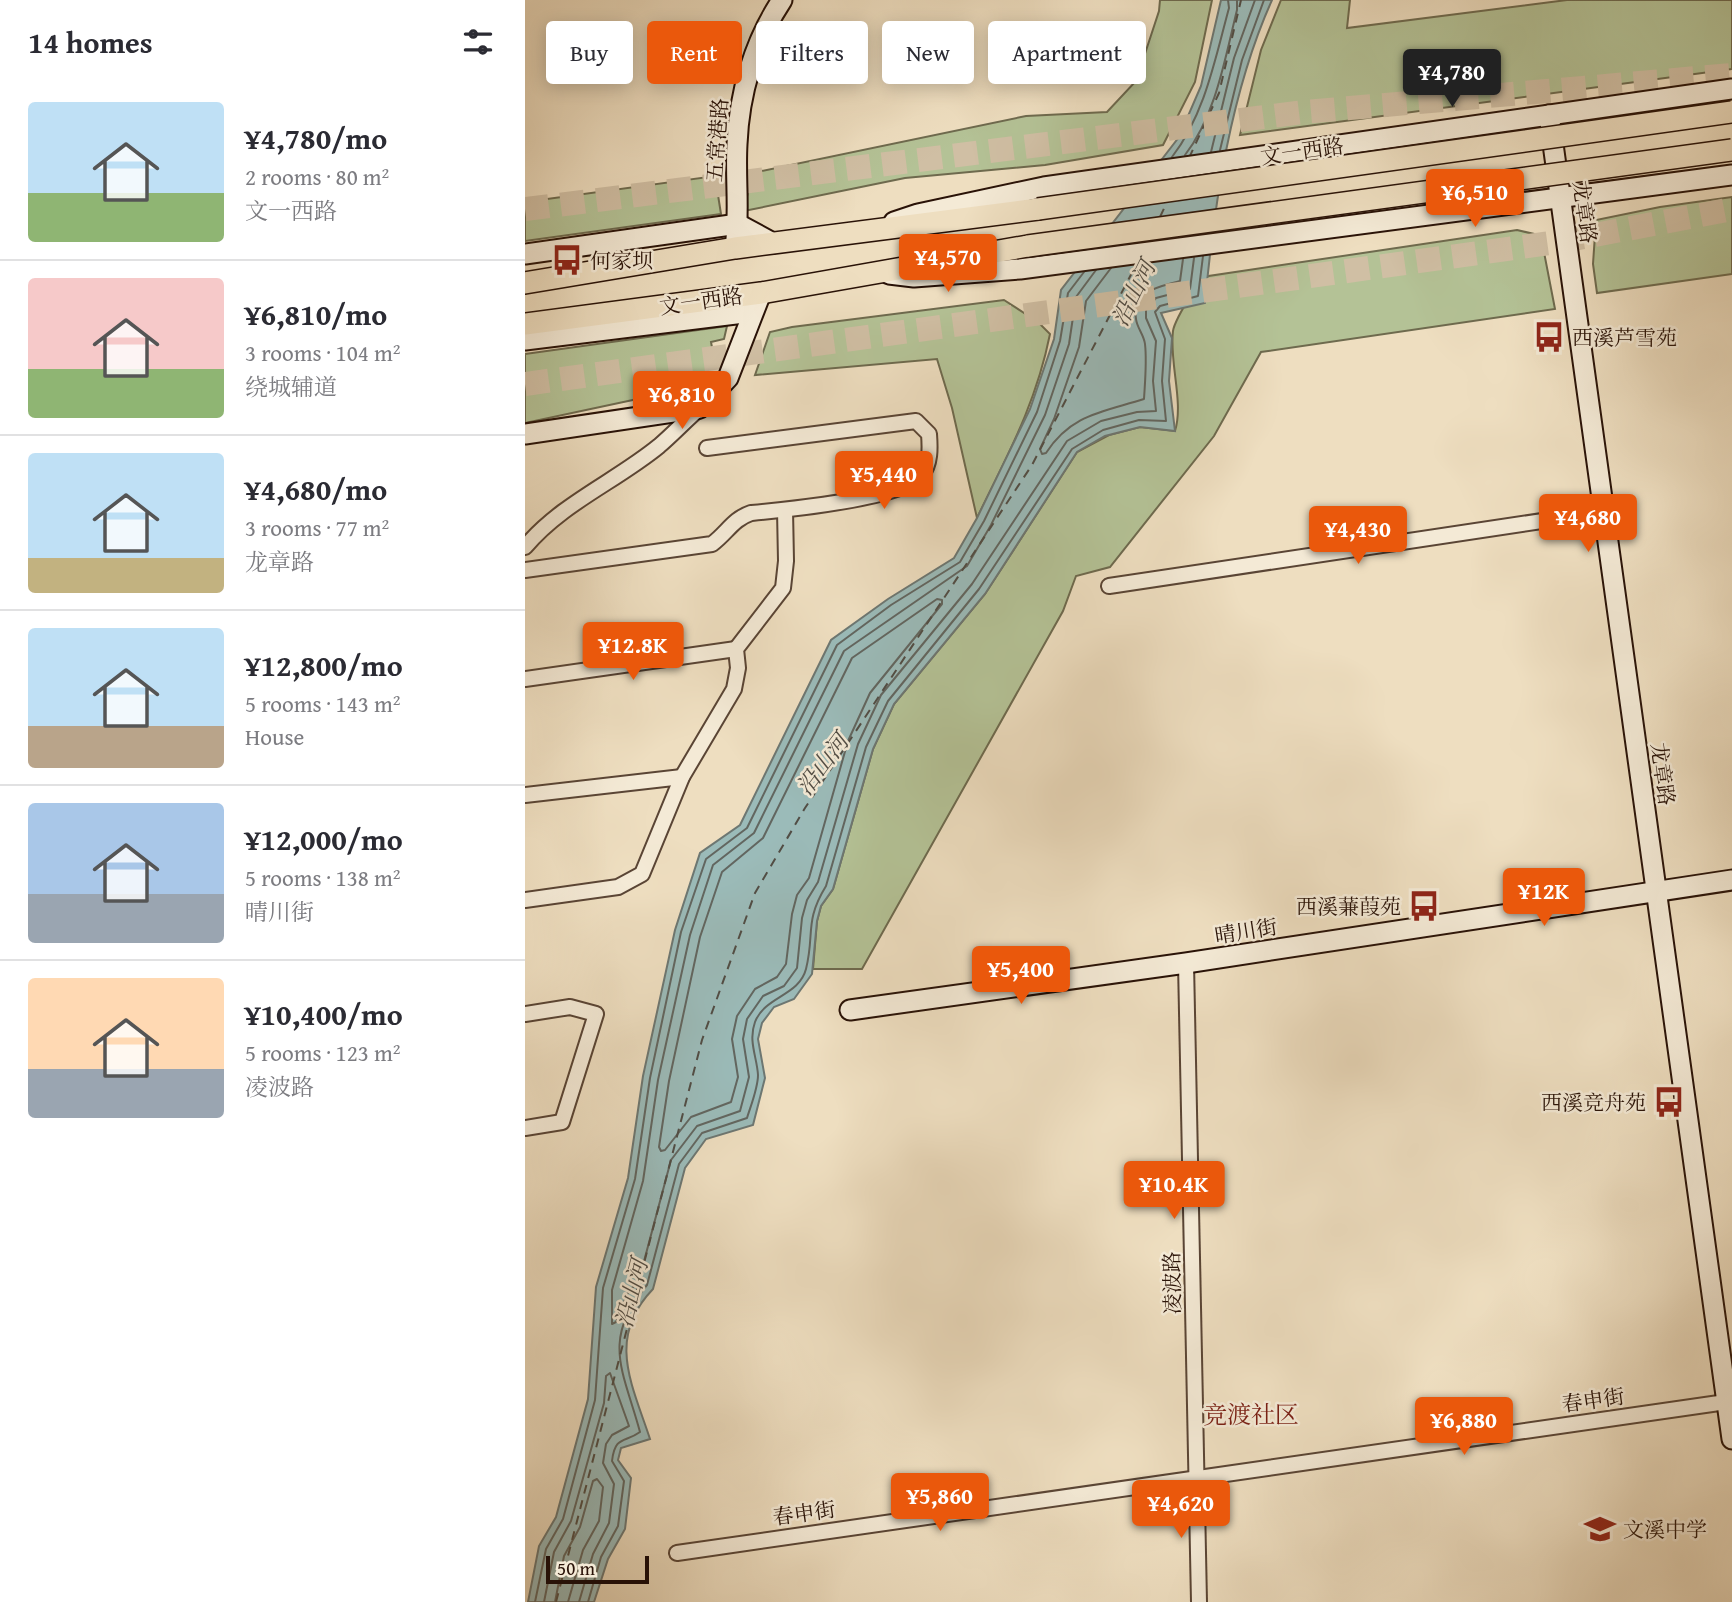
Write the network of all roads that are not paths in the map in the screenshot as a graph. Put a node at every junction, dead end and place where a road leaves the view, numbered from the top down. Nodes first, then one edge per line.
1 (782, 0) edge
2 (1732, 89) edge
3 (1732, 112) edge
4 (1549, 115) junction
5 (1732, 150) edge
6 (1732, 175) edge
7 (1560, 198) junction
8 (738, 224) junction
9 (875, 229) junction
10 (773, 243) junction
11 (735, 248) junction
12 (525, 254) edge
13 (876, 273) junction
14 (525, 283) edge
15 (757, 302) junction
16 (525, 324) edge
17 (525, 340) edge
18 (700, 408) junction
19 (525, 434) edge
20 (707, 448) dead end
21 (785, 510) junction
22 (1602, 512) junction
23 (525, 548) edge
24 (525, 570) edge
25 (1109, 586) dead end
26 (736, 649) junction
27 (525, 679) edge
28 (682, 777) junction
29 (525, 795) edge
30 (1732, 880) edge
31 (1657, 891) junction
32 (525, 900) edge
33 (1186, 963) junction
34 (850, 1010) dead end
35 (525, 1014) edge
36 (525, 1128) edge
37 (1726, 1402) junction
38 (1732, 1439) edge
39 (1198, 1478) junction
40 (677, 1553) dead end
41 (1199, 1602) edge

1 - 8 street, 五常港路
2 - 4 street, 文一西路
3 - 9 main road, 文一西路, bridge
4 - 7 street, 龙章路
4 - 9 street, 文一西路
5 - 13 main road, 文一西路, bridge
6 - 7 street, 文一西路
7 - 13 street, 文一西路
7 - 22 street, 龙章路
8 - 10 street
8 - 11 street, 五常港路
8 - 12 street
9 - 10 main road, 文一西路
10 - 11 main road, 文一西路
11 - 14 main road, 文一西路
13 - 15 main road, 文一西路
15 - 16 main road, 文一西路
15 - 17 street
15 - 18 street
18 - 19 street
18 - 23 street
20 - 21 street
21 - 24 street
21 - 26 street
22 - 25 street
22 - 31 street, 龙章路
26 - 27 street
26 - 28 street
28 - 29 street
28 - 32 street
30 - 31 street, 晴川街
31 - 33 street, 晴川街
31 - 37 street, 龙章路
33 - 34 street, 晴川街
33 - 39 street, 凌波路
35 - 36 street
37 - 38 street, 龙章路
37 - 39 street, 春申街
39 - 40 street, 春申街
39 - 41 street, 凌波路

